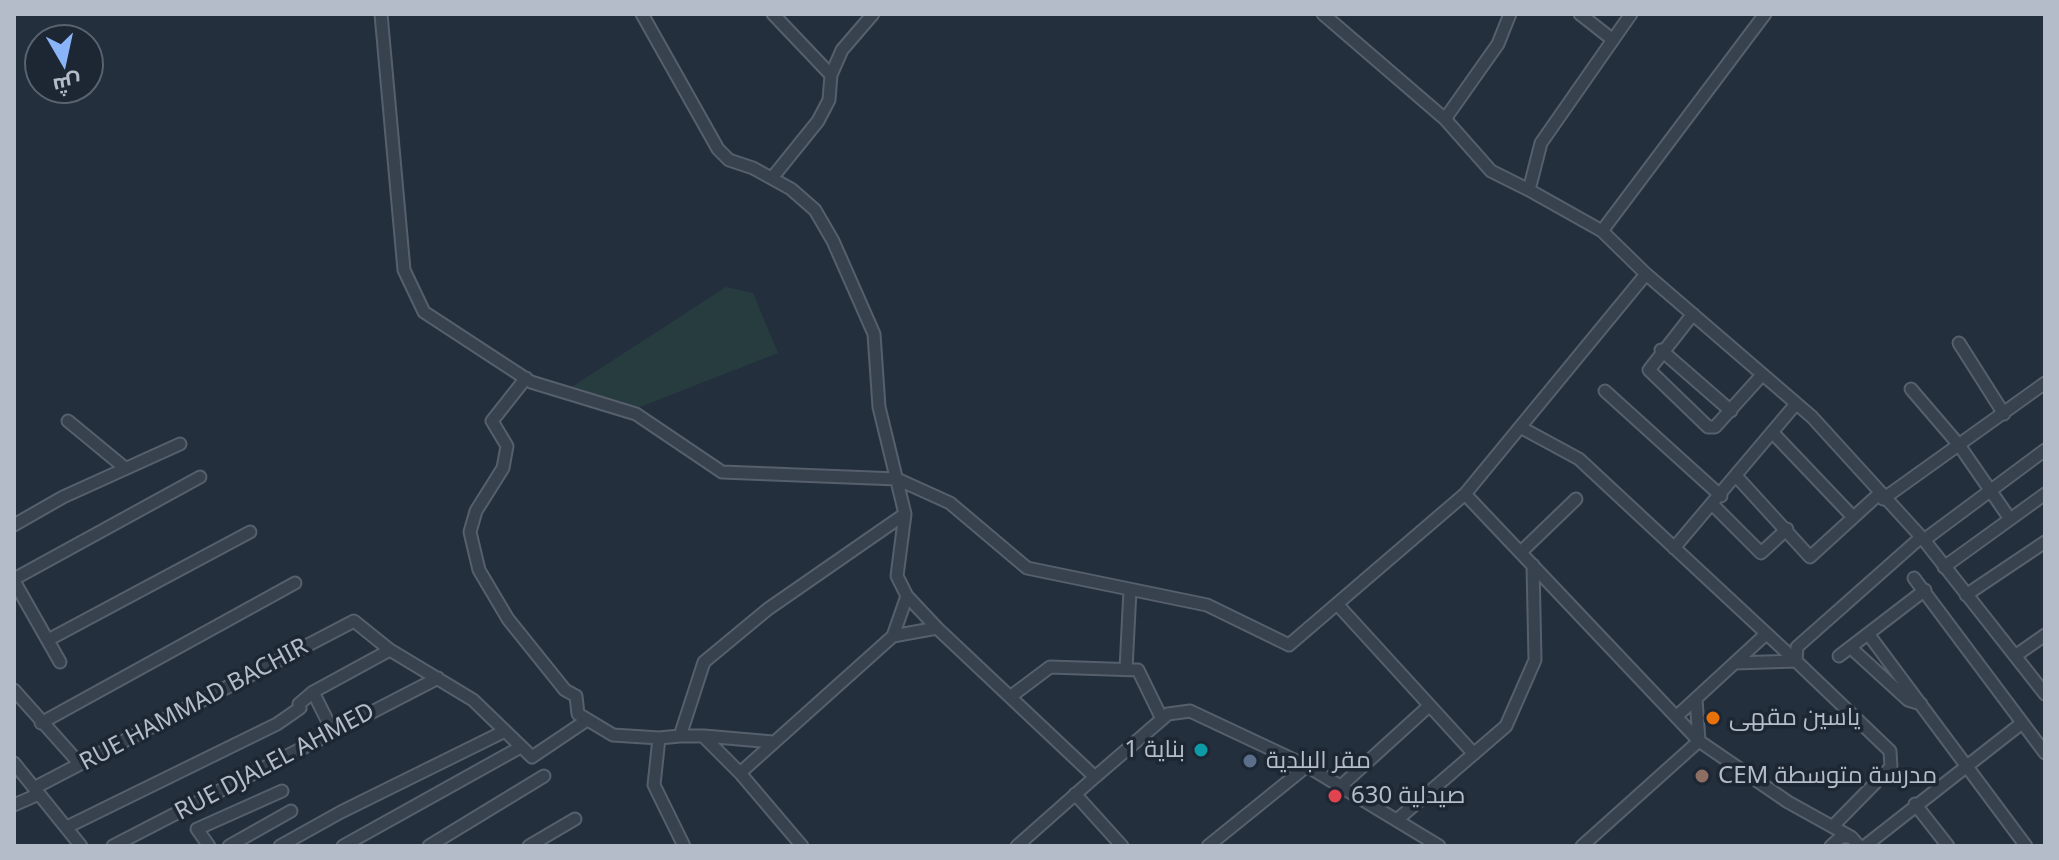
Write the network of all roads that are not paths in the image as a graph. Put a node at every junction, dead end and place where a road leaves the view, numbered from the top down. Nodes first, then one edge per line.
1 (381, 14) edge
2 (642, 14) edge
3 (773, 14) edge
4 (873, 14) edge
5 (1323, 14) edge
6 (1510, 14) edge
7 (1580, 14) edge
8 (1631, 14) edge
9 (1765, 14) edge
10 (1613, 40) junction
11 (831, 75) junction
12 (1445, 119) junction
13 (772, 178) junction
14 (1529, 190) junction
15 (1602, 231) junction
16 (1646, 274) junction
17 (1693, 314) junction
18 (1959, 343) dead end
19 (1661, 350) junction
20 (1762, 375) junction
21 (526, 378) junction
22 (2045, 383) edge
23 (1911, 389) dead end
24 (1605, 391) dead end
25 (1795, 405) junction
26 (1731, 411) junction
27 (2004, 414) junction
28 (68, 421) dead end
29 (1520, 427) junction
30 (1772, 432) junction
31 (180, 444) dead end
32 (1959, 445) junction
33 (2045, 450) edge
34 (125, 468) junction
35 (200, 477) dead end
36 (1737, 477) junction
37 (897, 479) junction
38 (1989, 492) junction
39 (1465, 494) junction
40 (2045, 494) edge
41 (1881, 497) junction
42 (1576, 499) dead end
43 (1717, 501) junction
44 (905, 514) junction
45 (1853, 517) junction
46 (2010, 519) junction
47 (14, 525) edge
48 (1787, 529) junction
49 (250, 532) dead end
50 (1921, 540) junction
51 (2045, 542) edge
52 (1674, 548) junction
53 (1521, 552) junction
54 (1533, 565) junction
55 (1944, 567) junction
56 (1914, 578) dead end
57 (14, 580) edge
58 (295, 583) dead end
59 (1130, 590) junction
60 (1925, 590) junction
61 (1966, 595) junction
62 (907, 596) junction
63 (1337, 604) junction
64 (937, 628) junction
65 (1766, 634) junction
66 (1869, 635) junction
67 (2045, 635) edge
68 (893, 636) junction
69 (48, 640) junction
70 (1851, 648) junction
71 (390, 650) junction
72 (1839, 656) dead end
73 (2015, 656) junction
74 (1796, 661) junction
75 (60, 662) dead end
76 (1735, 663) junction
77 (1126, 669) junction
78 (438, 678) junction
79 (14, 690) edge
80 (313, 692) junction
81 (2045, 694) edge
82 (1010, 697) junction
83 (1696, 699) junction
84 (1922, 705) junction
85 (1429, 706) junction
86 (1677, 716) junction
87 (1162, 719) junction
88 (587, 720) junction
89 (41, 723) junction
90 (2022, 723) junction
91 (332, 730) junction
92 (505, 731) junction
93 (680, 736) junction
94 (703, 736) junction
95 (659, 738) junction
96 (1699, 741) junction
97 (773, 742) junction
98 (519, 748) junction
99 (2045, 753) edge
100 (1474, 754) junction
101 (532, 757) junction
102 (80, 764) junction
103 (15, 766) edge
104 (1307, 766) junction
105 (1966, 766) junction
106 (740, 773) junction
107 (1095, 777) junction
108 (1342, 785) junction
109 (37, 791) junction
110 (282, 791) dead end
111 (1075, 794) junction
112 (1915, 804) junction
113 (14, 805) edge
114 (186, 809) junction
115 (291, 811) dead end
116 (575, 819) dead end
117 (1398, 819) junction
118 (1833, 826) junction
119 (67, 827) junction
120 (197, 829) junction
121 (1858, 843) edge
122 (81, 846) edge
123 (113, 846) edge
124 (209, 846) edge
125 (229, 846) edge
126 (280, 846) edge
127 (343, 846) edge
128 (429, 846) edge
129 (529, 846) edge
130 (684, 846) edge
131 (802, 846) edge
132 (1017, 846) edge
133 (1122, 846) edge
134 (1208, 846) edge
135 (1439, 846) edge
136 (1582, 846) edge
137 (1831, 846) edge
138 (1948, 846) edge
139 (2026, 846) edge

1 - 21 street
2 - 13 street
3 - 11 street
4 - 11 street
5 - 12 street
6 - 12 street
7 - 10 street
8 - 10 street
9 - 15 street
10 - 14 street
11 - 13 street
12 - 14 street
13 - 37 street
14 - 15 street
15 - 16 street
16 - 17 street
16 - 29 street
17 - 19 street
17 - 20 street
18 - 27 street
19 - 26 street
19 - 26 street
20 - 25 street
20 - 26 street
21 - 37 street
21 - 88 street
22 - 27 street
23 - 32 street
24 - 43 street
25 - 30 street
25 - 41 street
27 - 32 street
28 - 34 street
29 - 39 street
29 - 52 street
30 - 36 street
30 - 45 street
31 - 34 street
32 - 38 street
32 - 41 street
33 - 38 street
34 - 47 street
35 - 57 street
36 - 43 street
36 - 48 street
37 - 44 street
37 - 59 street
38 - 46 street
38 - 50 street
39 - 53 street
39 - 63 street
40 - 46 street
41 - 45 street
41 - 50 street
42 - 53 street
43 - 48 street
43 - 52 street
44 - 62 street
44 - 93 street
45 - 48 street
46 - 55 street
49 - 69 street
50 - 55 street
50 - 74 street
51 - 61 street
52 - 65 street
53 - 54 street
54 - 86 street
54 - 100 street
55 - 61 street
56 - 60 street
57 - 69 street
58 - 89 street
59 - 63 street
59 - 77 street
60 - 66 street
60 - 90 street
61 - 73 street
62 - 64 street
62 - 68 street
63 - 85 street
64 - 68 street
64 - 82 street
65 - 74 street
65 - 76 street
66 - 70 street
66 - 84 street
67 - 73 street
68 - 97 street
69 - 75 street
70 - 72 street
70 - 84 street
71 - 78 street
71 - 80 street
71 - 102 street, RUE HAMMAD BACHIR
73 - 81 street
74 - 76 street
74 - 118 street
76 - 83 street
77 - 82 street
77 - 87 street
78 - 91 street, RUE DJALEL AHMED
78 - 92 street
79 - 89 street
80 - 91 street
80 - 119 street
82 - 107 street
83 - 86 street
83 - 96 street
84 - 105 street
85 - 100 street
85 - 108 street
86 - 96 street
87 - 104 street
87 - 107 street
88 - 95 street
88 - 101 street
89 - 102 street
90 - 99 street
90 - 105 street
91 - 114 street, RUE DJALEL AHMED
92 - 98 street
92 - 126 street
93 - 94 street
93 - 95 street
94 - 97 street
94 - 106 street
95 - 130 street
96 - 118 street
96 - 136 street
97 - 106 street
98 - 101 street
98 - 127 street
100 - 117 street
101 - 128 street
102 - 109 street, RUE HAMMAD BACHIR
103 - 109 street
104 - 108 street
104 - 134 street
105 - 112 street
105 - 139 street
106 - 131 street
107 - 111 street
108 - 117 street
109 - 113 street, RUE HAMMAD BACHIR
109 - 119 street
110 - 120 street
111 - 132 street
111 - 133 street
112 - 121 street
112 - 138 street
114 - 120 street
114 - 123 street, RUE DJALEL AHMED
115 - 125 street
116 - 129 street
117 - 135 street
118 - 121 street
119 - 122 street
120 - 124 street
121 - 137 street

